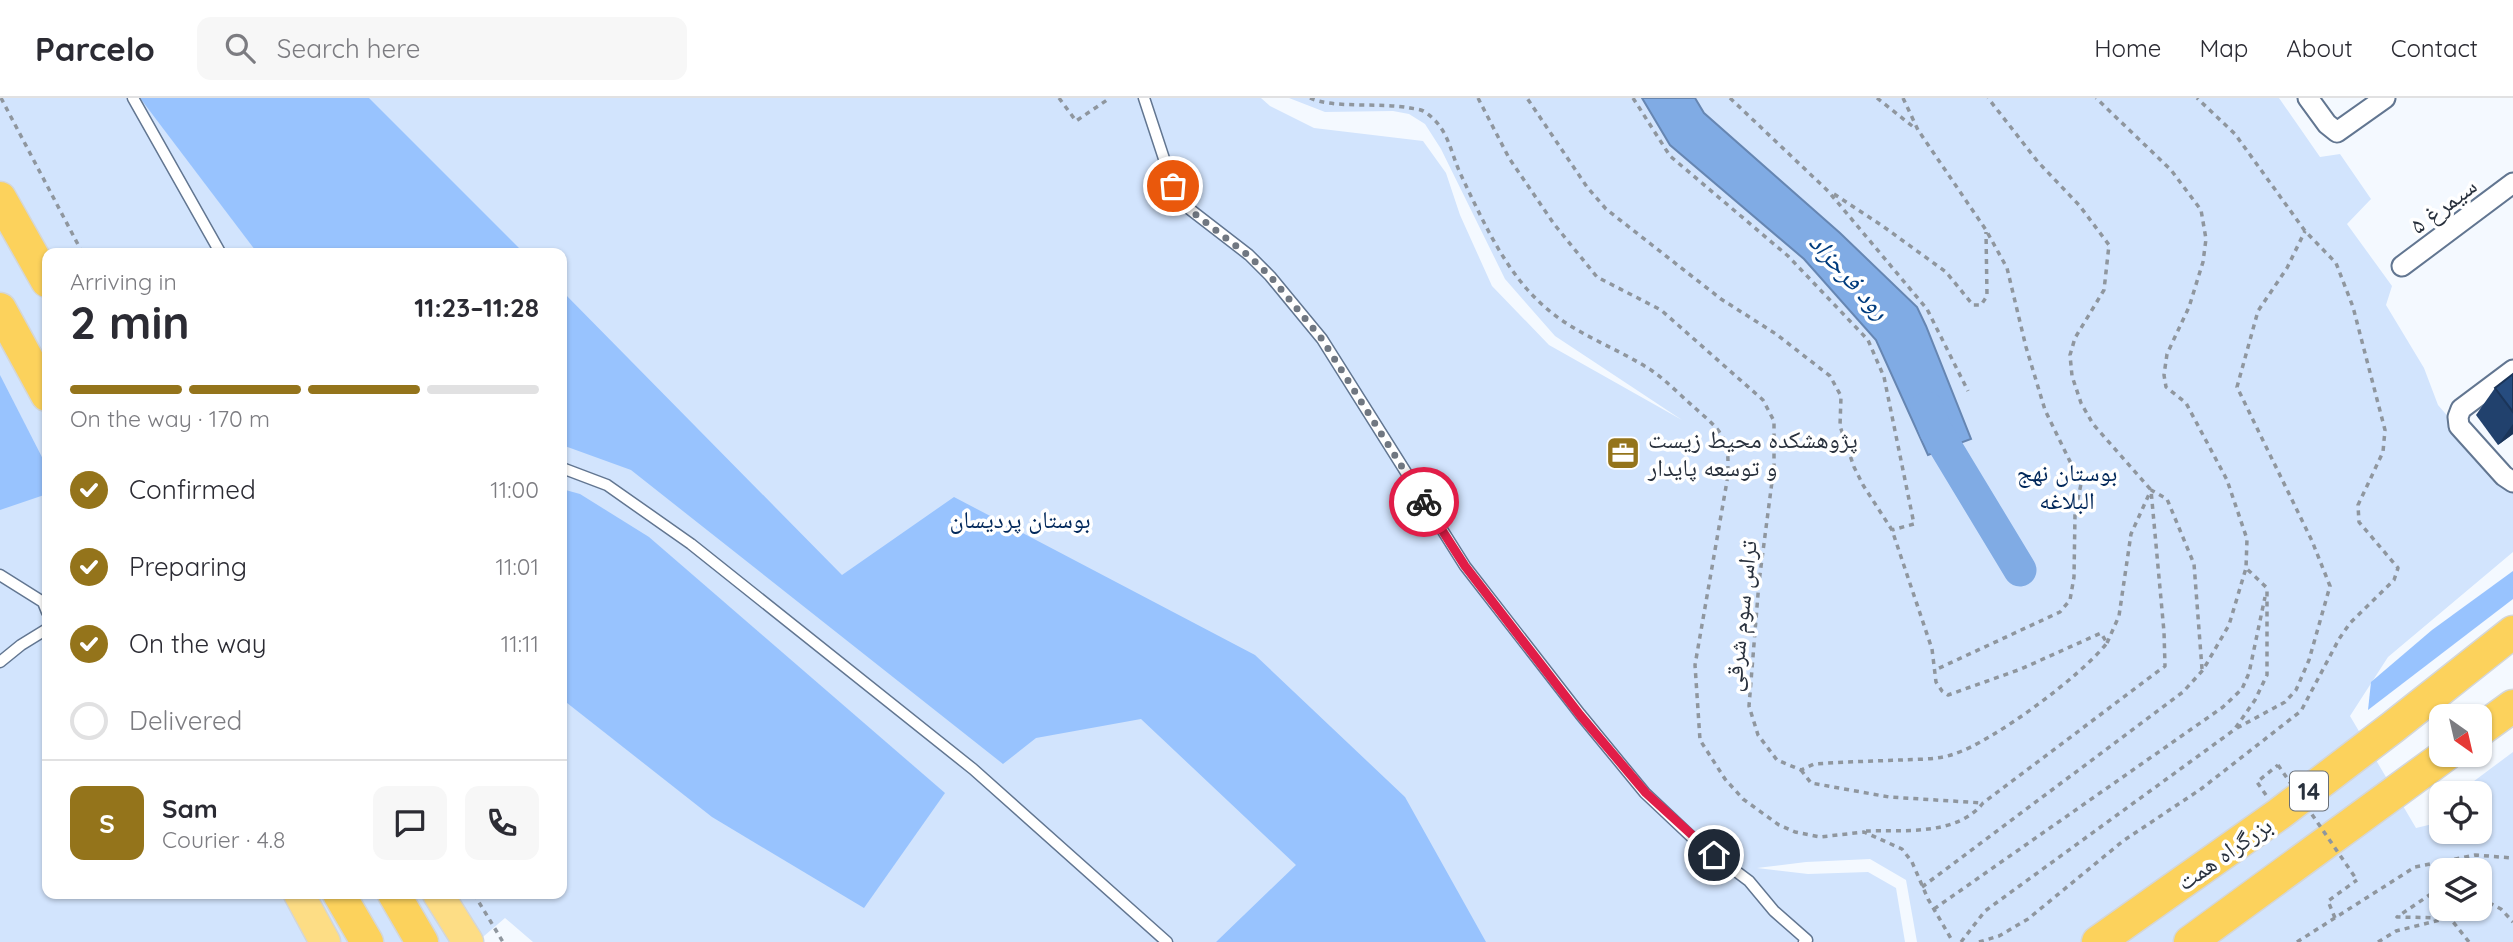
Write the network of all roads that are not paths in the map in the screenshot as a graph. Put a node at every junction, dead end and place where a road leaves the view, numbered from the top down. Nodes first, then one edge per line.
1 (133, 98) edge
2 (1144, 98) edge
3 (2308, 98) edge
4 (2385, 98) edge
5 (2513, 183) edge
6 (0, 198) edge
7 (218, 248) edge
8 (2402, 265) dead end
9 (42, 272) edge
10 (0, 309) edge
11 (2513, 370) edge
12 (42, 386) edge
13 (567, 470) edge
14 (2513, 482) edge
15 (0, 575) edge
16 (42, 601) edge
17 (42, 632) edge
18 (2513, 632) edge
19 (0, 662) edge
20 (2513, 706) edge
21 (2492, 721) edge
22 (2429, 767) edge
23 (302, 899) edge
24 (342, 899) edge
25 (397, 899) edge
26 (441, 899) edge
27 (326, 942) edge
28 (367, 942) edge
29 (422, 942) edge
30 (468, 942) edge
31 (1167, 942) edge
32 (1804, 942) edge
33 (2098, 942) edge
34 (2190, 942) edge

1 - 7 lane
2 - 32 lane
3 - 4 street
5 - 8 street, سیمرغ ۵
6 - 9 highway
10 - 12 highway
11 - 14 street
13 - 31 lane
15 - 16 lane
17 - 19 lane
18 - 33 highway, بزرگراه همت / 14
20 - 21 highway
22 - 34 highway, بزرگراه همت / 14
23 - 27 main road
24 - 28 highway
25 - 29 highway
26 - 30 main road

